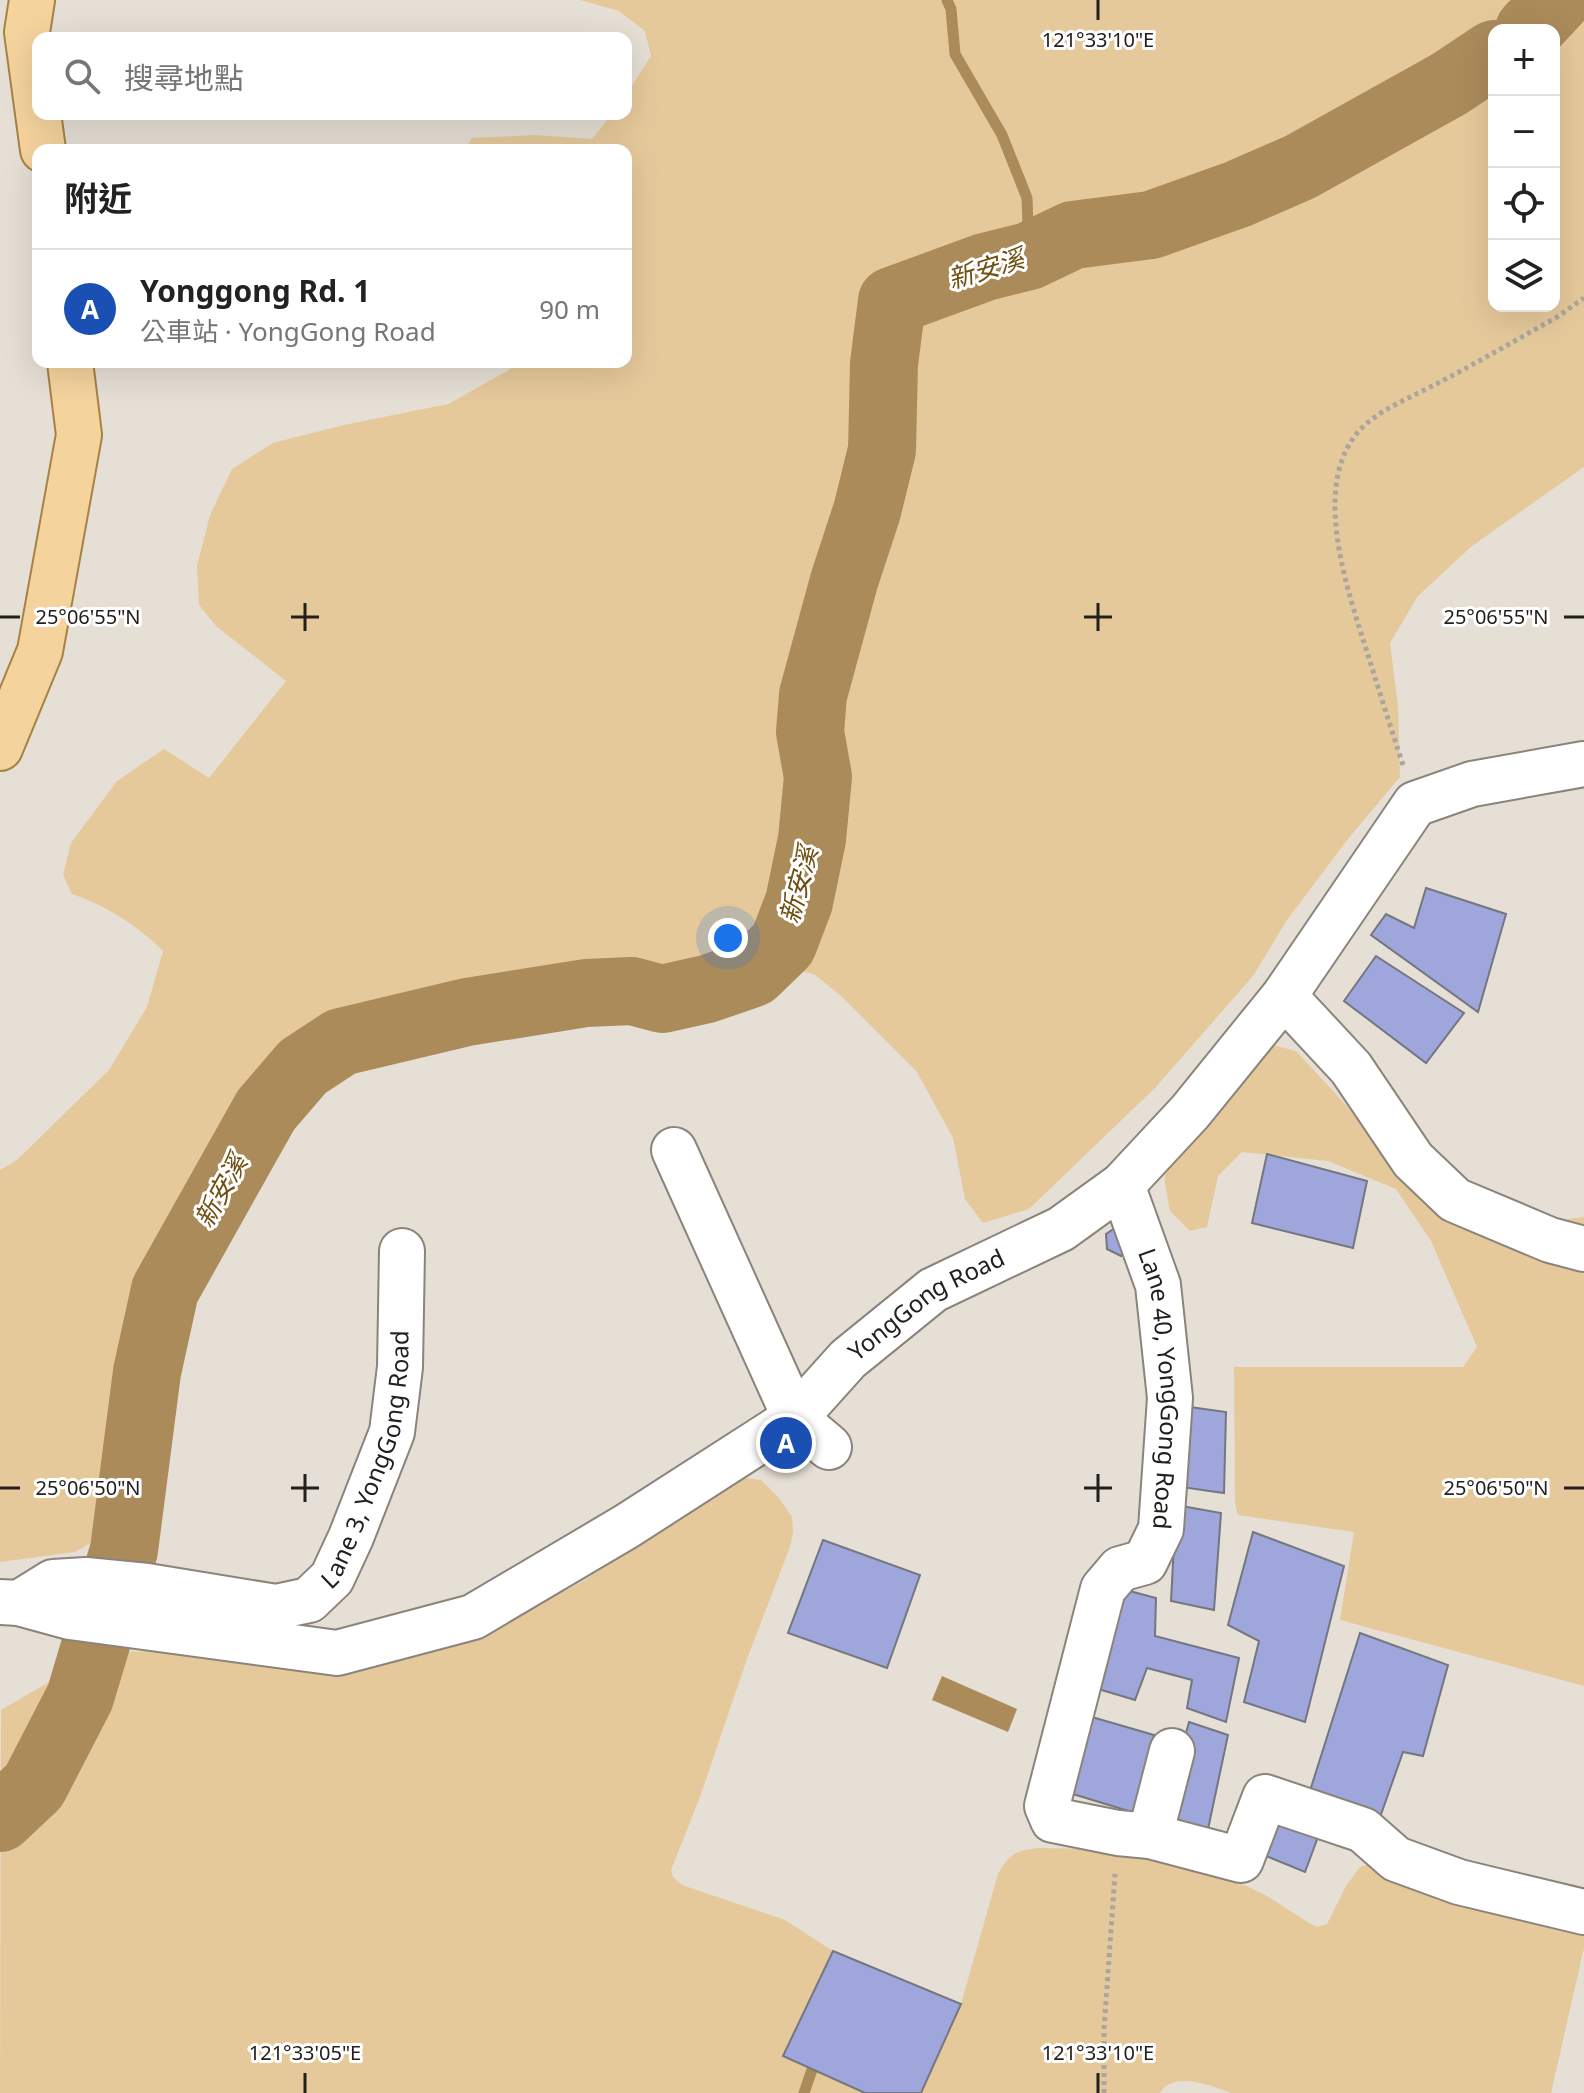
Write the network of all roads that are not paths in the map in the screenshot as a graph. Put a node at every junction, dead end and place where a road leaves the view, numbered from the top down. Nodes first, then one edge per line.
1 (32, 0) edge
2 (32, 69) edge
3 (39, 120) edge
4 (42, 144) edge
5 (71, 368) edge
6 (0, 748) edge
7 (1584, 764) edge
8 (1284, 996) junction
9 (674, 1150) dead end
10 (1122, 1185) junction
11 (1584, 1249) edge
12 (402, 1251) dead end
13 (795, 1418) junction
14 (829, 1447) dead end
15 (10, 1602) edge
16 (146, 1606) junction
17 (1172, 1751) dead end
18 (1134, 1834) junction
19 (1584, 1912) edge

1 - 2 main road
3 - 4 main road
5 - 6 main road
7 - 8 street, YongGong Road
8 - 10 street, YongGong Road
8 - 11 street
9 - 13 street
10 - 13 street, YongGong Road
10 - 18 street, Lane 40, YongGong Road
12 - 16 street, Lane 3, YongGong Road
13 - 14 street
13 - 16 street, YongGong Road
15 - 16 street
17 - 18 street
18 - 19 street, Lane 40, YongGong Road

